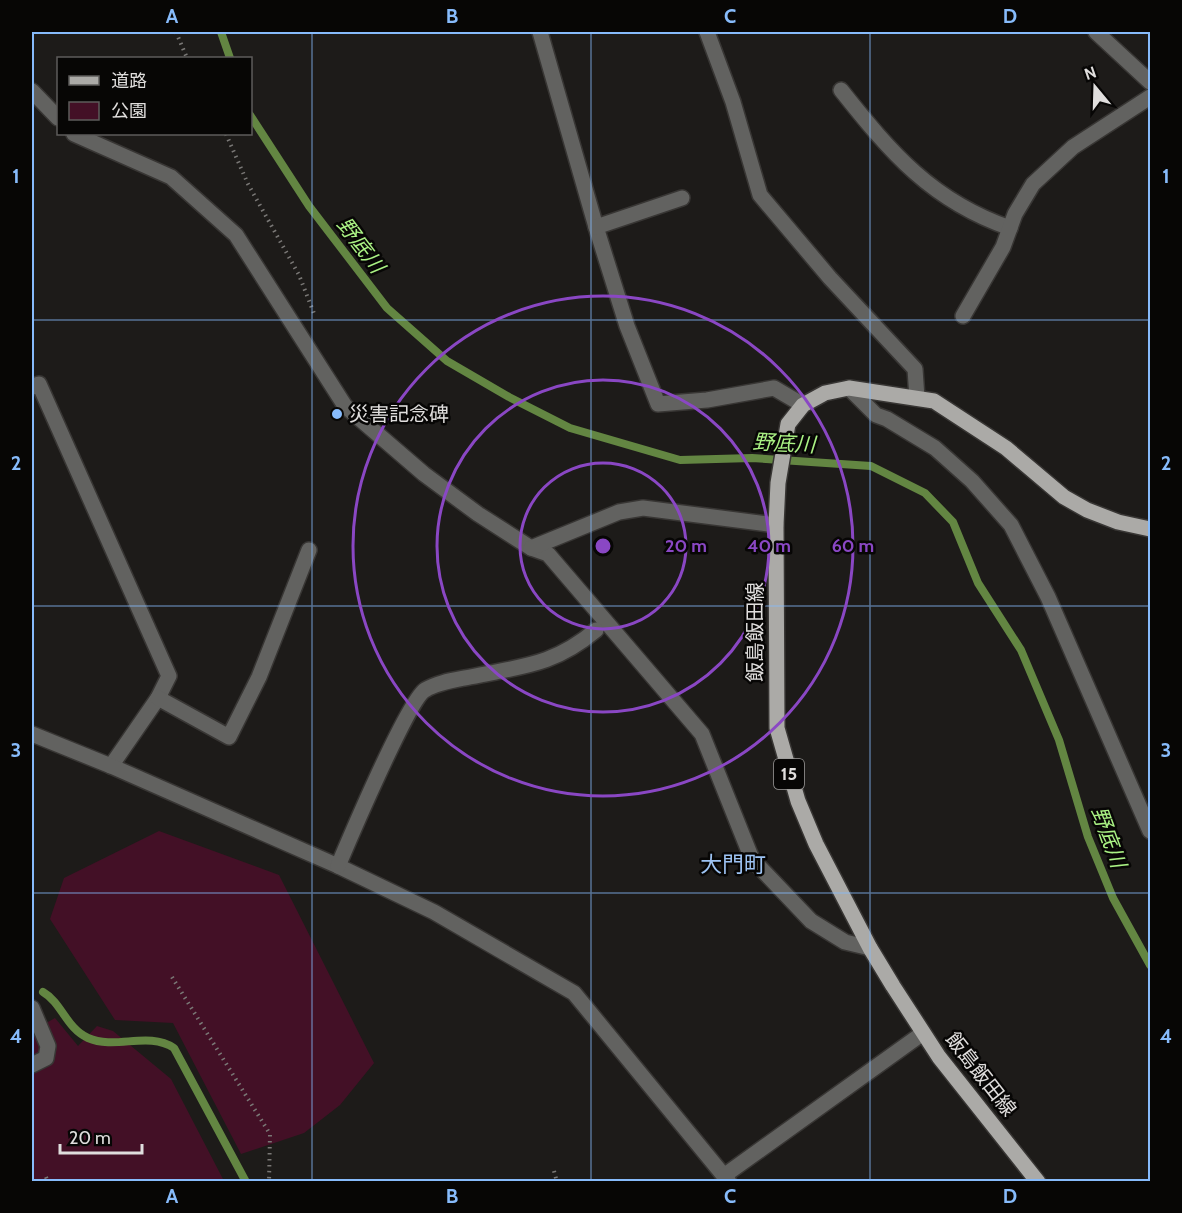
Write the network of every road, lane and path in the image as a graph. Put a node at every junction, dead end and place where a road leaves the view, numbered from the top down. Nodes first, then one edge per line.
1 (176, 32) edge
2 (540, 32) edge
3 (707, 32) edge
4 (1096, 32) edge
5 (187, 57) edge
6 (1150, 82) edge
7 (841, 90) dead end
8 (32, 91) edge
9 (1150, 97) edge
10 (57, 117) edge
11 (76, 135) edge
12 (226, 135) edge
13 (682, 198) dead end
14 (596, 227) junction
15 (1010, 228) junction
16 (963, 316) dead end
17 (319, 323) dead end
18 (35, 385) edge
19 (849, 388) junction
20 (917, 398) junction
21 (803, 405) junction
22 (776, 525) junction
23 (1150, 529) edge
24 (531, 548) junction
25 (309, 550) dead end
26 (596, 630) dead end
27 (158, 698) junction
28 (32, 734) edge
29 (111, 766) junction
30 (1150, 831) edge
31 (338, 866) junction
32 (870, 948) junction
33 (172, 977) dead end
34 (32, 1008) edge
35 (923, 1033) junction
36 (32, 1065) edge
37 (554, 1171) dead end
38 (727, 1178) edge
39 (269, 1182) edge
40 (557, 1182) edge
41 (1038, 1182) edge

1 - 5 path
2 - 14 street
3 - 20 street
4 - 6 street
7 - 15 street
8 - 10 street
9 - 15 street
11 - 24 street
12 - 17 path
13 - 14 street
14 - 21 street
15 - 16 street
18 - 27 street
19 - 20 main road, 飯島飯田線 / 15
19 - 21 main road, 飯島飯田線 / 15
19 - 30 street
20 - 23 main road, 飯島飯田線 / 15
21 - 22 main road, 飯島飯田線 / 15
22 - 24 street
22 - 32 main road, 飯島飯田線 / 15
24 - 32 street
25 - 27 street
26 - 31 street
27 - 29 street
28 - 29 street
29 - 31 street
31 - 38 street
32 - 35 main road, 飯島飯田線 / 15
33 - 39 path
34 - 36 street
35 - 38 street
35 - 41 main road, 飯島飯田線 / 15
37 - 40 path

